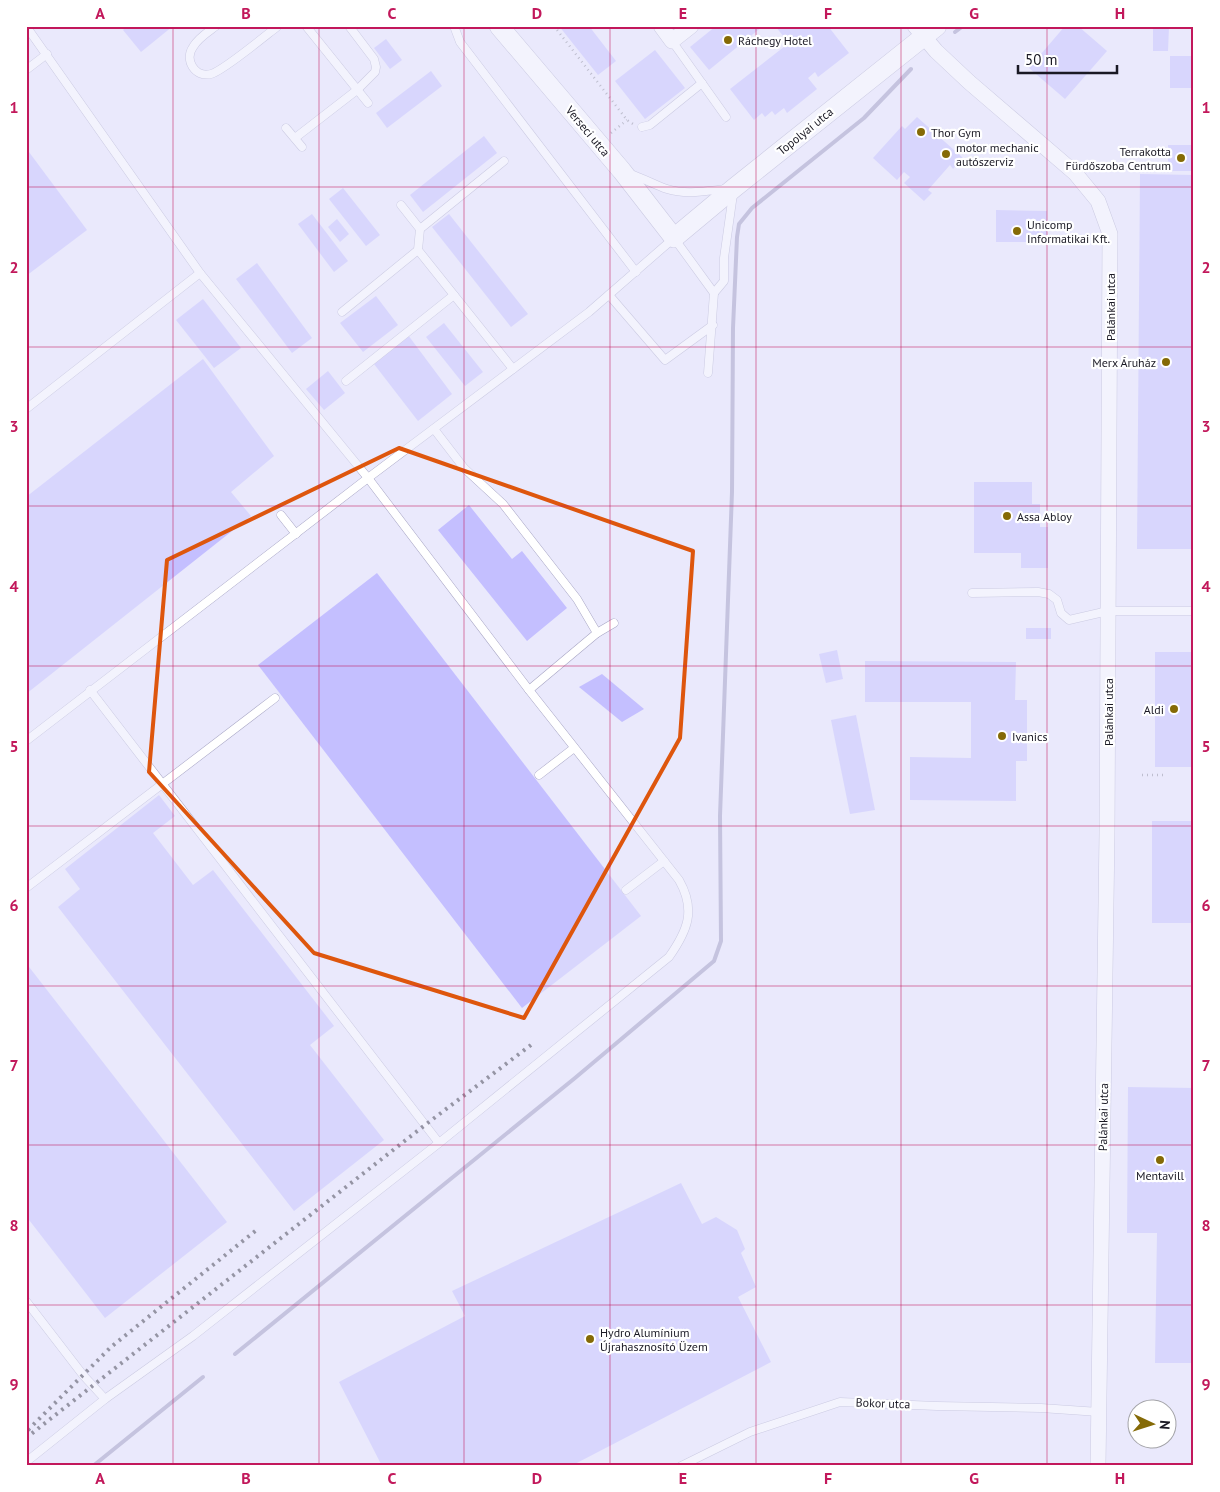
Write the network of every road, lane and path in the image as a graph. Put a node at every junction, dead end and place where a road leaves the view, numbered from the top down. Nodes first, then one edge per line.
1 (26, 26) edge
2 (216, 26) edge
3 (278, 26) edge
4 (306, 26) edge
5 (348, 26) edge
6 (454, 26) edge
7 (499, 26) edge
8 (554, 26) edge
9 (661, 26) edge
10 (692, 26) edge
11 (925, 30) edge
12 (672, 41) junction
13 (47, 54) junction
14 (26, 70) edge
15 (702, 83) junction
16 (357, 90) junction
17 (368, 103) dead end
18 (726, 117) dead end
19 (627, 120) junction
20 (642, 127) joint
21 (286, 128) dead end
22 (608, 135) dead end
23 (294, 138) junction
24 (302, 147) dead end
25 (504, 161) dead end
26 (622, 171) junction
27 (734, 188) junction
28 (401, 205) dead end
29 (420, 228) junction
30 (674, 238) junction
31 (418, 250) junction
32 (636, 272) junction
33 (200, 273) junction
34 (714, 294) junction
35 (454, 295) junction
36 (609, 295) junction
37 (342, 312) dead end
38 (712, 325) junction
39 (514, 369) junction
40 (708, 373) dead end
41 (346, 381) dead end
42 (26, 409) edge
43 (434, 429) junction
44 (368, 478) junction
45 (281, 515) dead end
46 (296, 534) junction
47 (972, 594) dead end
48 (1108, 611) junction
49 (1194, 611) edge
50 (614, 623) dead end
51 (597, 633) junction
52 (90, 690) junction
53 (529, 690) junction
54 (275, 698) dead end
55 (26, 741) edge
56 (574, 748) junction
57 (1142, 774) dead end
58 (540, 775) dead end
59 (1163, 775) dead end
60 (162, 783) junction
61 (664, 861) junction
62 (26, 888) edge
63 (626, 890) dead end
64 (438, 1143) junction
65 (26, 1302) edge
66 (105, 1399) junction
67 (1099, 1412) junction
68 (26, 1462) edge
69 (681, 1466) edge
70 (1098, 1466) edge

1 - 13 lane
2 - 3 lane
4 - 16 lane
5 - 16 lane
6 - 32 lane
7 - 26 street, Verseci utca
8 - 19 path
9 - 12 street
10 - 12 street
11 - 27 street, Topolyai utca
11 - 48 street, Palánkai utca
12 - 15 lane
13 - 14 lane
13 - 33 lane
15 - 18 lane
15 - 20 lane
16 - 17 lane
16 - 23 lane
19 - 20 path
19 - 22 path
21 - 23 lane
23 - 24 lane
25 - 29 lane
26 - 27 lane
26 - 30 street, Verseci utca
27 - 30 street, Topolyai utca
27 - 34 lane
28 - 29 lane
29 - 31 lane
30 - 32 lane
30 - 34 lane
31 - 35 lane
31 - 37 lane
32 - 36 lane
33 - 42 lane
33 - 44 lane
34 - 38 lane
35 - 39 lane
35 - 41 lane
36 - 38 lane
36 - 39 lane
38 - 40 lane
39 - 43 lane
43 - 44 lane
43 - 51 lane
44 - 46 lane
44 - 53 lane
45 - 46 lane
46 - 52 lane
47 - 48 lane
48 - 49 lane
48 - 67 street, Palánkai utca
50 - 51 lane
51 - 53 lane
52 - 55 lane
52 - 60 lane
53 - 56 lane
54 - 60 lane
56 - 58 lane
56 - 61 lane
57 - 59 path
60 - 62 lane
60 - 64 lane
61 - 63 lane
61 - 64 lane
64 - 66 lane
65 - 66 lane
66 - 68 lane
67 - 69 lane, Bokor utca
67 - 70 street, Palánkai utca

